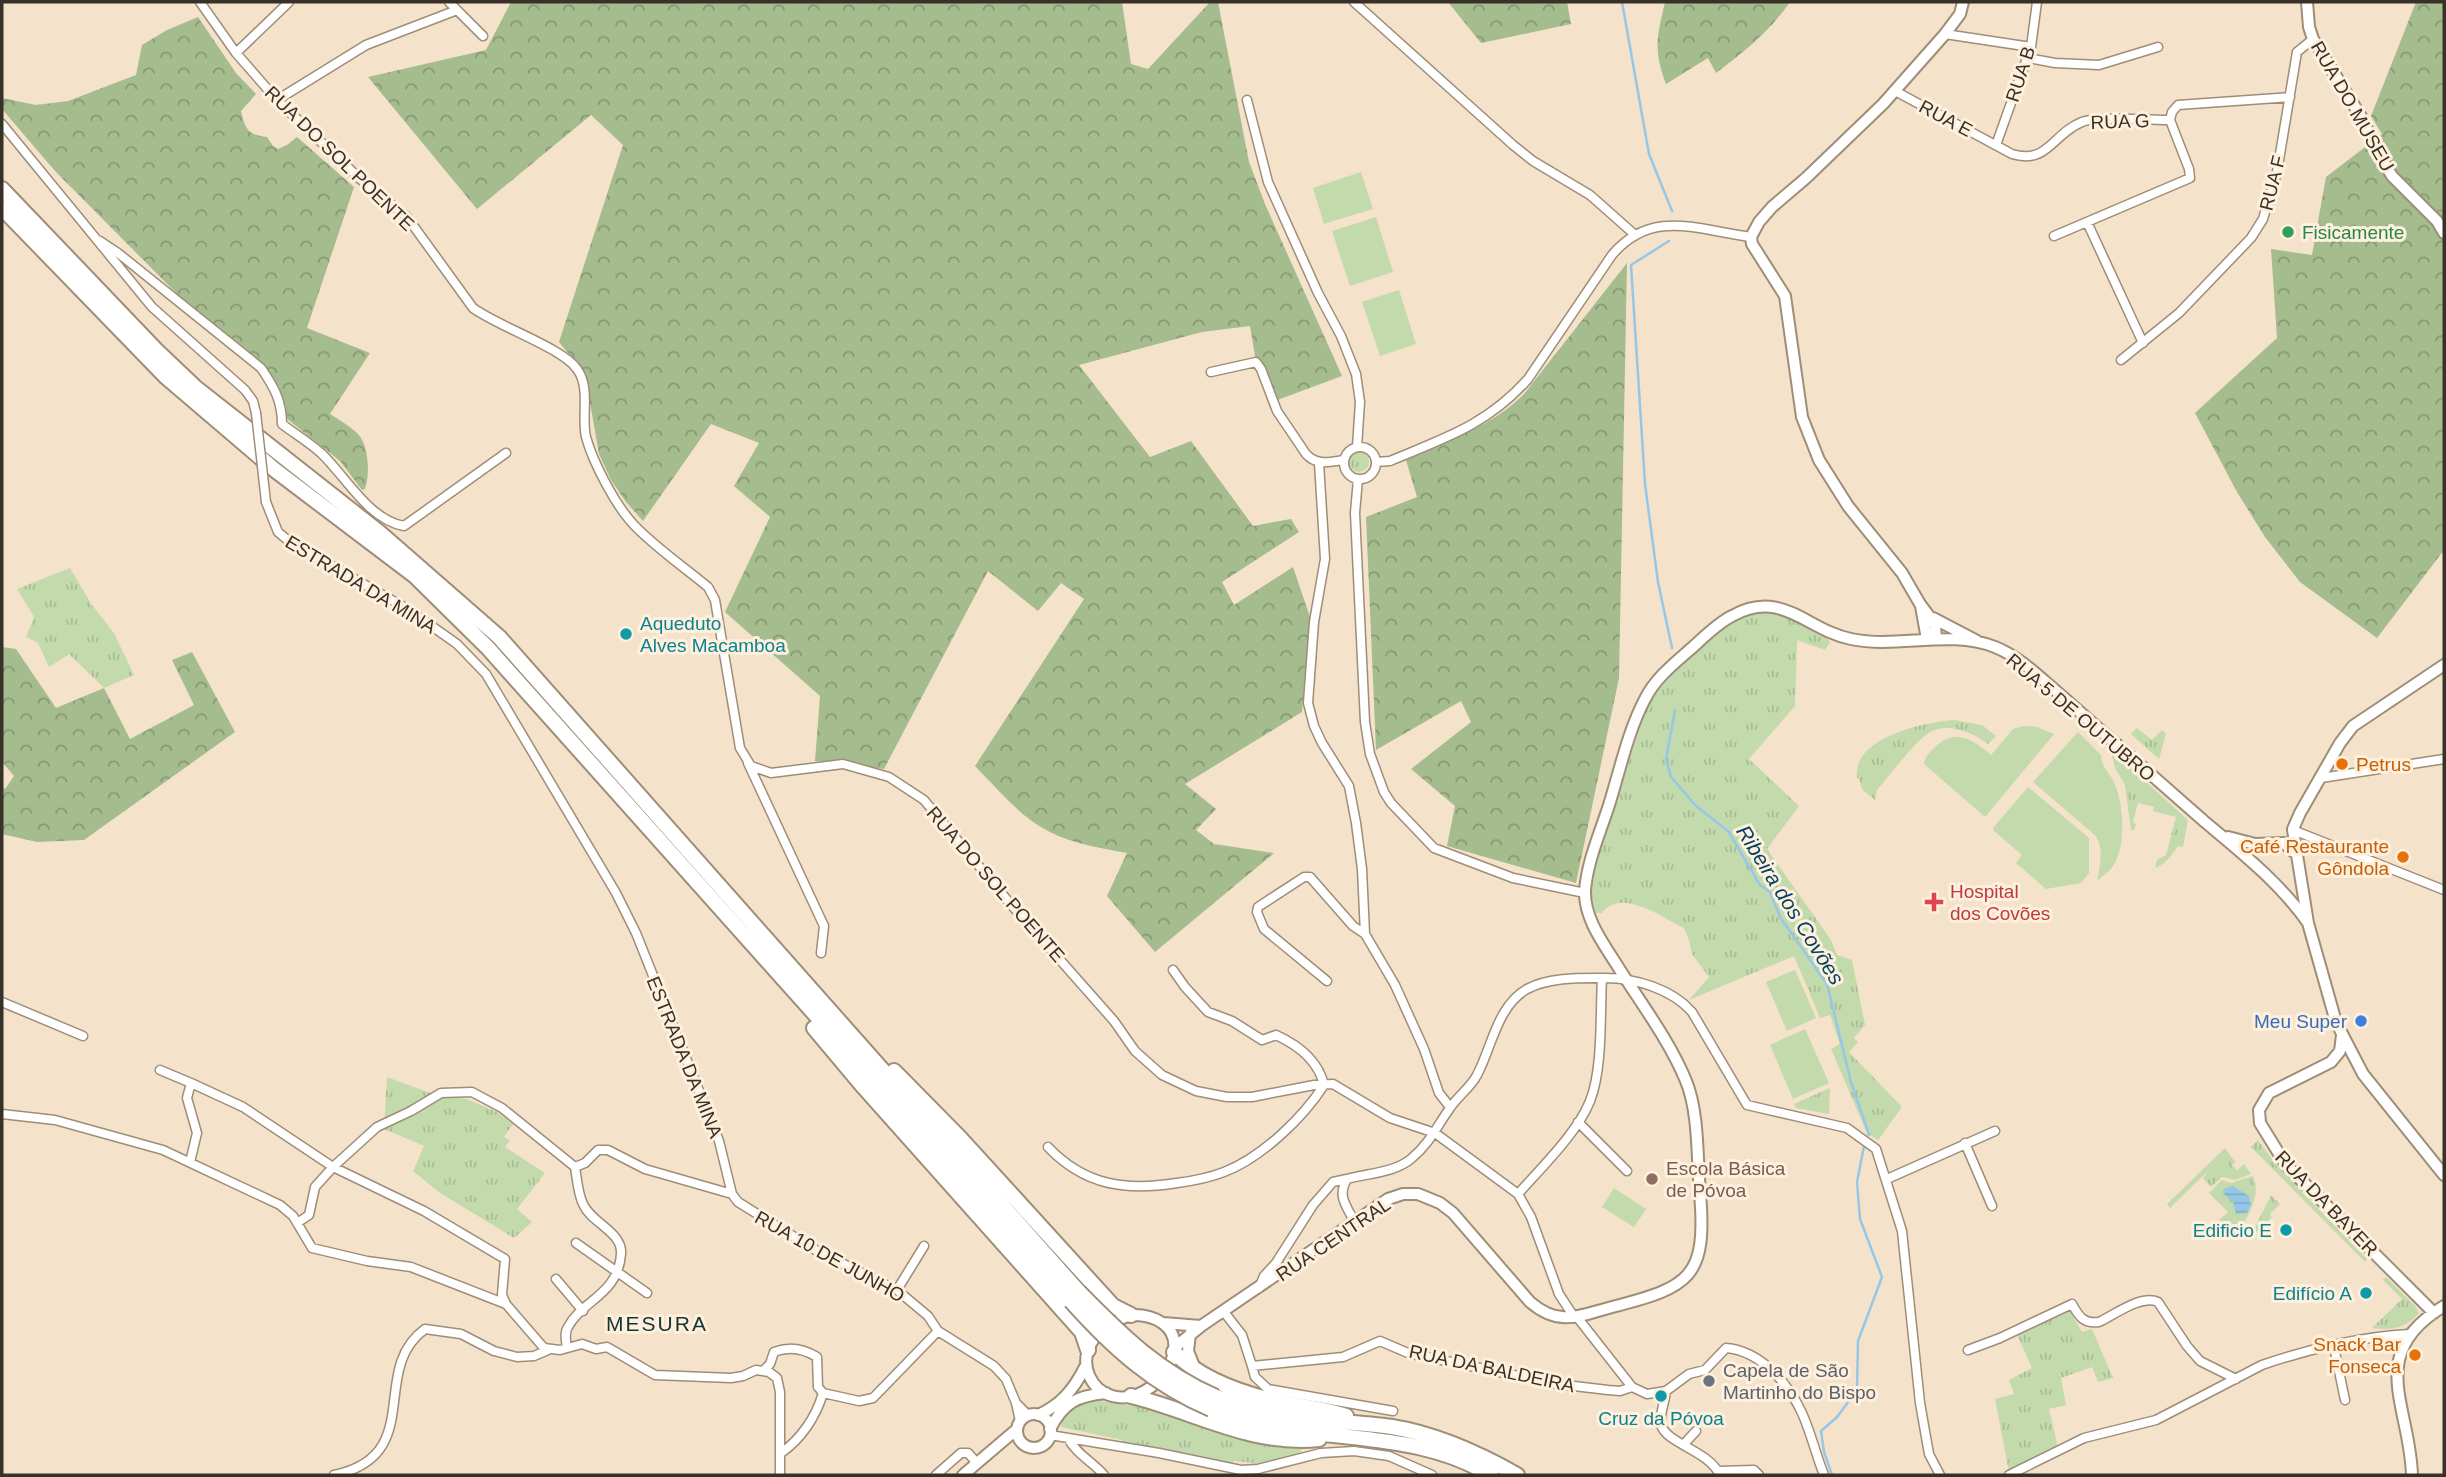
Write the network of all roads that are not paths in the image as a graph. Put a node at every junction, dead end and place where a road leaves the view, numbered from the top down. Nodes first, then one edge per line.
1 (200, 2) edge
2 (289, 2) edge
3 (449, 2) edge
4 (1354, 2) edge
5 (1963, 2) edge
6 (2037, 2) edge
7 (2307, 2) edge
8 (457, 10) junction
9 (1945, 34) junction
10 (483, 36) dead end
11 (2313, 39) junction
12 (2031, 47) junction
13 (2158, 47) dead end
14 (236, 53) junction
15 (2028, 58) junction
16 (1895, 90) junction
17 (2290, 97) junction
18 (277, 100) junction
19 (1247, 100) dead end
20 (2170, 120) junction
21 (2, 124) edge
22 (1996, 145) junction
23 (2, 188) edge
24 (2, 208) edge
25 (2087, 222) junction
26 (2444, 233) edge
27 (1634, 234) junction
28 (1751, 236) junction
29 (2054, 236) dead end
30 (100, 241) junction
31 (2143, 343) junction
32 (2122, 360) dead end
33 (1211, 372) dead end
34 (1357, 447) junction
35 (506, 453) dead end
36 (1344, 460) junction
37 (1376, 462) junction
38 (1319, 463) junction
39 (1358, 478) junction
40 (1920, 604) junction
41 (1930, 616) junction
42 (1932, 639) junction
43 (1978, 642) junction
44 (2444, 665) edge
45 (746, 759) junction
46 (2444, 759) edge
47 (2321, 778) junction
48 (2293, 830) junction
49 (2219, 833) junction
50 (2276, 842) junction
51 (2259, 844) junction
52 (2296, 855) junction
53 (2252, 862) junction
54 (2300, 879) junction
55 (2281, 889) junction
56 (2444, 890) edge
57 (1585, 893) junction
58 (2308, 923) junction
59 (1365, 934) junction
60 (821, 953) dead end
61 (767, 961) junction
62 (1173, 970) dead end
63 (794, 971) junction
64 (1602, 978) junction
65 (1625, 978) junction
66 (1327, 981) dead end
67 (1657, 989) junction
68 (1639, 1000) junction
69 (2, 1002) edge
70 (2342, 1035) junction
71 (83, 1036) dead end
72 (2332, 1062) junction
73 (2359, 1067) junction
74 (160, 1070) dead end
75 (191, 1083) junction
76 (1324, 1085) junction
77 (1450, 1107) junction
78 (4, 1114) edge
79 (1578, 1122) junction
80 (1994, 1131) dead end
81 (1435, 1133) junction
82 (1965, 1143) junction
83 (1048, 1147) dead end
84 (190, 1162) junction
85 (333, 1167) junction
86 (575, 1167) junction
87 (1627, 1171) dead end
88 (2444, 1175) edge
89 (1347, 1179) junction
90 (1887, 1179) junction
91 (732, 1194) junction
92 (1518, 1194) junction
93 (1992, 1206) dead end
94 (1354, 1221) junction
95 (297, 1223) junction
96 (576, 1243) dead end
97 (924, 1246) dead end
98 (616, 1273) junction
99 (556, 1279) dead end
100 (1259, 1288) junction
101 (897, 1290) junction
102 (648, 1293) dead end
103 (1075, 1296) junction
104 (506, 1304) junction
105 (2444, 1306) edge
106 (583, 1311) junction
107 (1224, 1312) junction
108 (2434, 1312) junction
109 (1131, 1315) junction
110 (1576, 1317) junction
111 (1163, 1322) junction
112 (1200, 1326) junction
113 (938, 1331) junction
114 (1190, 1334) junction
115 (2409, 1334) junction
116 (2334, 1347) junction
117 (567, 1348) junction
118 (548, 1350) junction
119 (1088, 1350) junction
120 (1174, 1350) junction
121 (1968, 1350) dead end
122 (1252, 1366) junction
123 (1086, 1367) junction
124 (767, 1369) junction
125 (1195, 1369) junction
126 (2236, 1378) junction
127 (1632, 1387) junction
128 (1666, 1391) junction
129 (823, 1393) junction
130 (1105, 1393) junction
131 (1647, 1394) junction
132 (1130, 1396) junction
133 (2345, 1401) dead end
134 (1214, 1403) junction
135 (1665, 1403) junction
136 (1393, 1411) dead end
137 (1024, 1424) junction
138 (1371, 1425) junction
139 (1696, 1431) dead end
140 (1050, 1432) junction
141 (1348, 1436) junction
142 (1068, 1438) junction
143 (1684, 1444) junction
144 (780, 1453) junction
145 (977, 1463) junction
146 (1719, 1473) edge
147 (334, 1475) edge
148 (780, 1475) edge
149 (936, 1475) edge
150 (963, 1475) edge
151 (1104, 1475) edge
152 (1432, 1475) edge
153 (1492, 1475) edge
154 (1517, 1475) edge
155 (1759, 1475) edge
156 (1824, 1475) edge
157 (1940, 1475) edge
158 (2009, 1475) edge
159 (2412, 1475) edge

1 - 14 street, RUA DO SOL POENTE
2 - 14 street
3 - 8 street
4 - 27 street
5 - 9 street
6 - 12 street, RUA B
7 - 11 street, RUA DO MUSEU
8 - 10 street
8 - 18 street
9 - 12 street
9 - 16 street
11 - 17 street, RUA F
11 - 26 street, RUA DO MUSEU
12 - 15 street, RUA B
13 - 15 street
14 - 18 street, RUA DO SOL POENTE
15 - 22 street, RUA B
16 - 22 street, RUA E
16 - 28 street
17 - 20 street, RUA G
17 - 31 street, RUA F
18 - 45 street, RUA DO SOL POENTE
19 - 34 street
20 - 22 street, RUA G
20 - 25 street
21 - 30 street, ESTRADA DA MINA
23 - 63 highway
24 - 61 highway
25 - 29 street
25 - 31 street
27 - 28 street
27 - 37 street
28 - 40 street
30 - 35 street
30 - 91 street, ESTRADA DA MINA, bridge
31 - 32 street, RUA F
33 - 38 street
34 - 36 street
34 - 37 street
36 - 38 street
36 - 39 street
37 - 39 street
38 - 59 street
39 - 57 street
40 - 41 street
40 - 42 street
41 - 42 street
41 - 43 street
42 - 43 street, RUA 5 DE OUTUBRO
42 - 57 street, RUA 5 DE OUTUBRO
43 - 49 street, RUA 5 DE OUTUBRO
44 - 47 street
45 - 60 street
45 - 76 street, RUA DO SOL POENTE
46 - 47 street
47 - 48 street
48 - 50 street
48 - 52 street
48 - 56 street
49 - 51 street, RUA 5 DE OUTUBRO
49 - 53 street, RUA 5 DE OUTUBRO
50 - 51 street
50 - 52 street
51 - 53 street
52 - 54 street
53 - 55 street
54 - 55 street
54 - 58 street
55 - 58 street
57 - 65 street, RUA CENTRAL
58 - 70 street
59 - 66 street
59 - 77 street
61 - 103 highway
61 - 119 highway
62 - 76 street
63 - 103 highway
63 - 109 highway
64 - 65 street
64 - 77 street
64 - 79 street
65 - 67 street
65 - 68 street, RUA CENTRAL
67 - 68 street
67 - 90 street
68 - 110 street, RUA CENTRAL
69 - 71 street
70 - 72 street
70 - 73 street
72 - 73 street
72 - 108 street, RUA DA BAYER
73 - 88 street
74 - 75 street
75 - 84 street
75 - 85 street
76 - 81 street
76 - 83 street
77 - 81 street
78 - 84 street
79 - 87 street
79 - 92 street
80 - 82 street
81 - 89 street
81 - 92 street
82 - 90 street
82 - 93 street
84 - 95 street
85 - 86 street
85 - 95 street
85 - 104 street
86 - 91 street
86 - 98 street
89 - 94 street
89 - 100 street
90 - 157 street
91 - 101 street, RUA 10 DE JUNHO
92 - 110 street
94 - 100 street, RUA CENTRAL
94 - 110 street, RUA CENTRAL
95 - 104 street
96 - 98 street
97 - 101 street
98 - 102 street
98 - 106 street
99 - 106 street
100 - 107 street, RUA CENTRAL
101 - 113 street, RUA 10 DE JUNHO
103 - 134 highway, bridge
104 - 118 street
105 - 108 street
106 - 117 street
107 - 112 street, RUA CENTRAL
107 - 122 street
108 - 115 street
109 - 111 street
109 - 119 street
110 - 127 street
111 - 112 street
111 - 120 street
112 - 114 street, RUA CENTRAL
113 - 129 street
113 - 137 street, RUA 10 DE JUNHO
114 - 120 street, RUA CENTRAL
114 - 125 street
115 - 116 street
115 - 159 street
116 - 126 street
116 - 133 street
117 - 118 street
117 - 124 street
118 - 147 street
119 - 123 street
120 - 125 highway
120 - 132 street
121 - 126 street
122 - 127 street, RUA DA BALDEIRA
122 - 136 street
123 - 130 street
123 - 137 street
124 - 129 street
124 - 144 street
125 - 138 highway
126 - 158 street
127 - 131 street
128 - 131 street
128 - 135 street
128 - 156 street
129 - 144 street
130 - 132 street
130 - 140 street
131 - 135 street
132 - 141 highway
134 - 138 highway
134 - 141 highway
135 - 143 street
137 - 140 street
137 - 140 street
137 - 145 street
138 - 154 highway
139 - 143 street
140 - 142 street
141 - 153 highway
142 - 151 street
142 - 152 street
143 - 146 street
144 - 148 street
145 - 149 street
145 - 150 street
146 - 155 street

